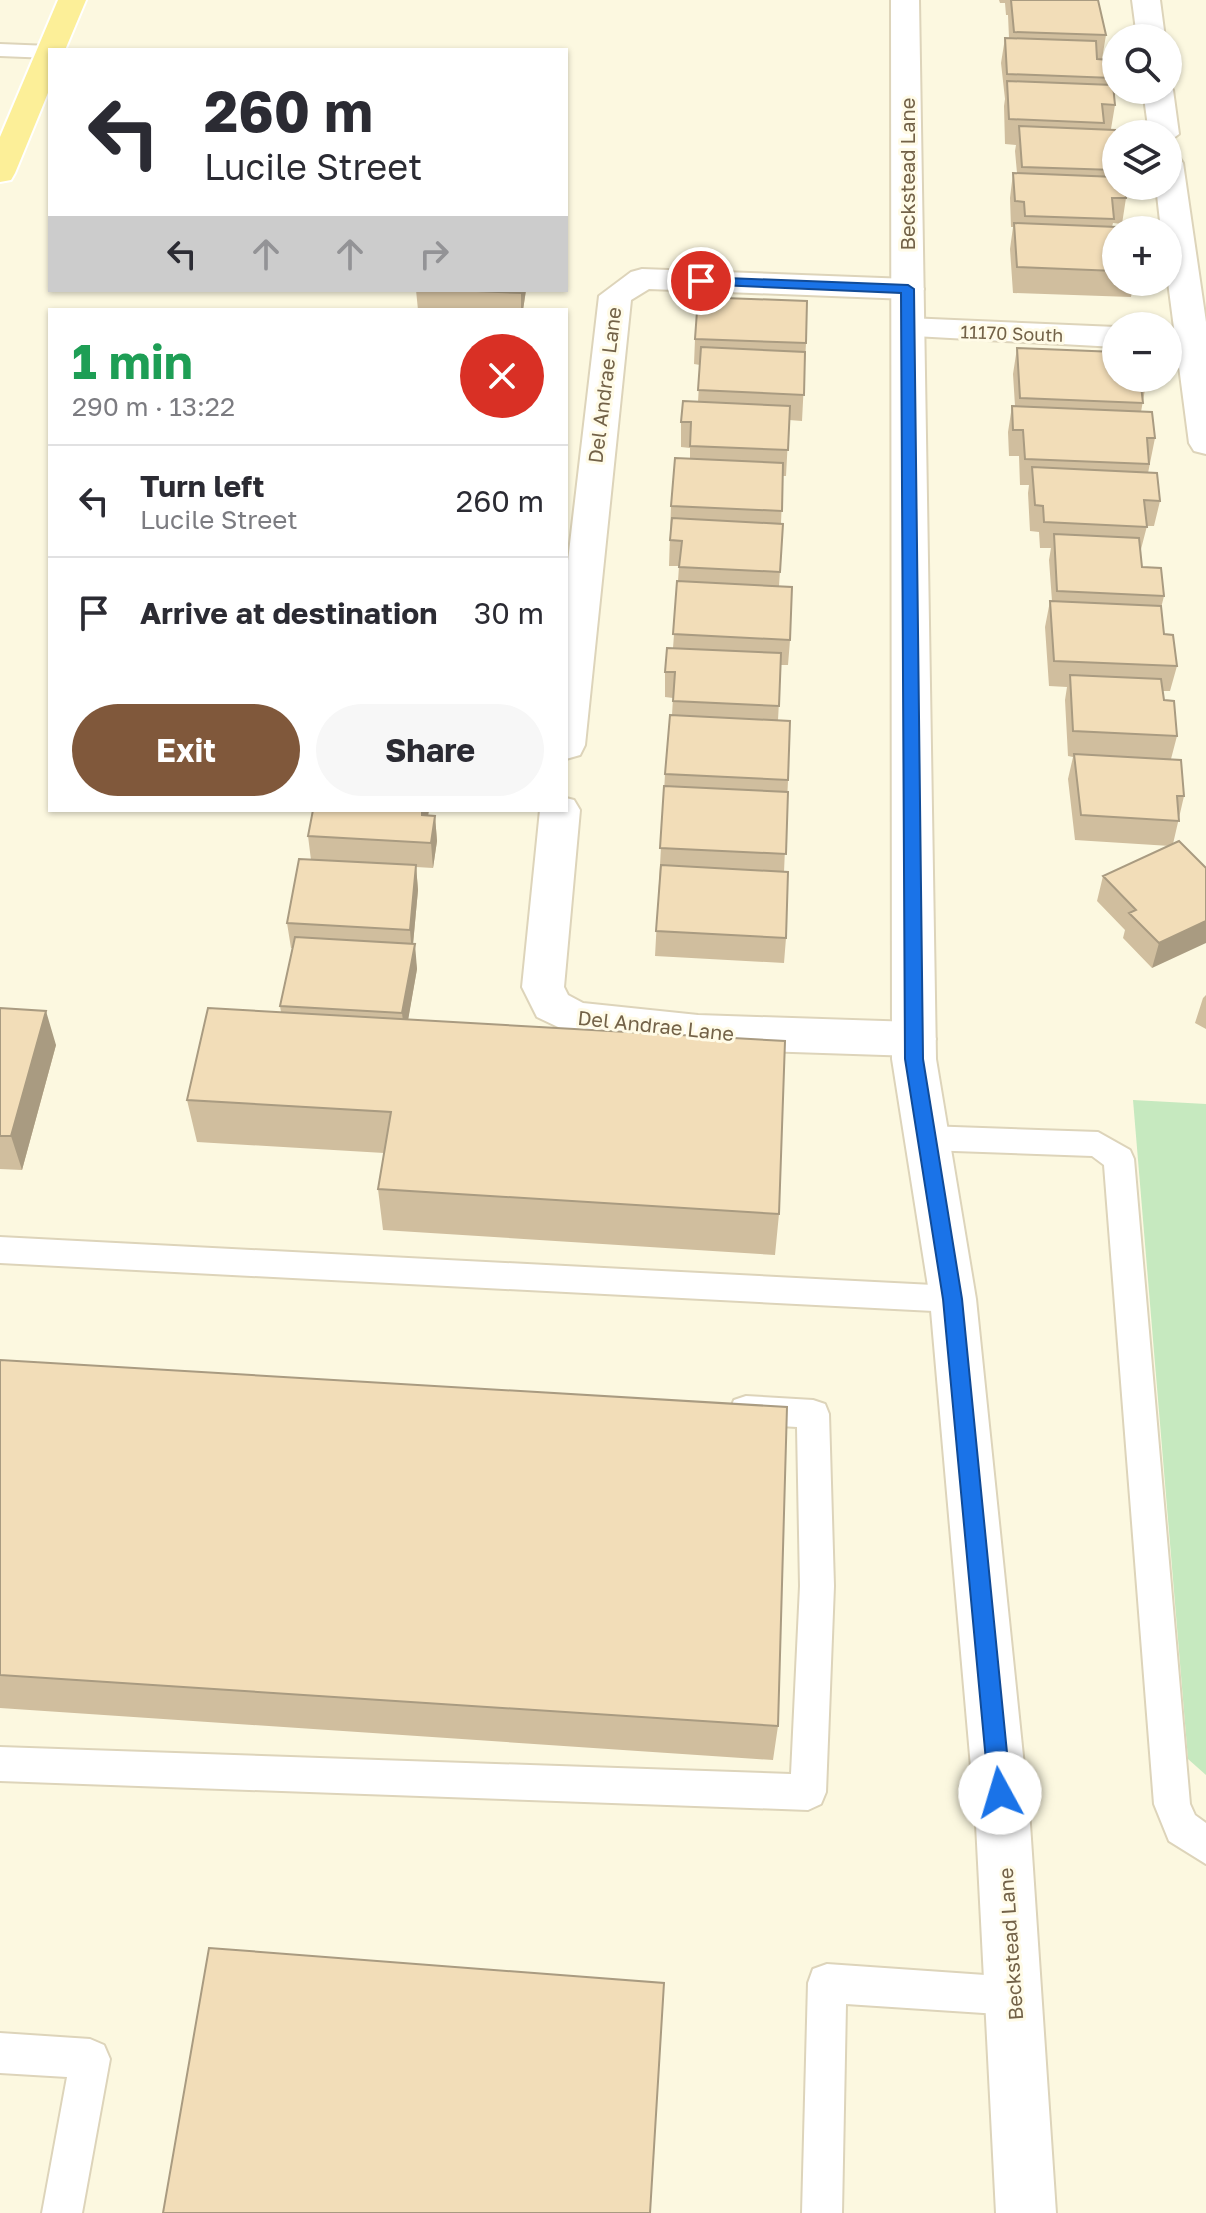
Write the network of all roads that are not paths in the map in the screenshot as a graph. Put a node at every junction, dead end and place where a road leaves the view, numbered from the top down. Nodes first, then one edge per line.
1 (72, 0) edge
2 (905, 0) edge
3 (1146, 0) edge
4 (1149, 24) edge
5 (52, 48) edge
6 (0, 50) edge
7 (48, 52) edge
8 (48, 57) edge
9 (0, 173) edge
10 (1171, 200) edge
11 (908, 289) junction
12 (1178, 312) edge
13 (908, 328) junction
14 (1102, 336) edge
15 (1182, 348) edge
16 (1206, 443) edge
17 (568, 727) edge
18 (560, 812) edge
19 (914, 1039) junction
20 (926, 1138) junction
21 (0, 1250) edge
22 (953, 1299) junction
23 (717, 1408) edge
24 (0, 1764) edge
25 (1206, 1846) edge
26 (1014, 1996) junction
27 (0, 2053) edge
28 (62, 2213) edge
29 (822, 2213) edge
30 (1026, 2213) edge

1 - 5 main road
2 - 11 street, Beckstead Lane
3 - 4 street
6 - 7 lane
8 - 9 main road
10 - 12 street
11 - 13 street, Beckstead Lane
11 - 17 street, Del Andrae Lane
13 - 14 street, 11170 South
13 - 19 street, Beckstead Lane
15 - 16 street
18 - 19 street, Del Andrae Lane
19 - 20 street, Beckstead Lane
20 - 22 street, Beckstead Lane
20 - 25 lane
21 - 22 lane
22 - 26 street, Beckstead Lane
23 - 24 lane
26 - 29 lane
26 - 30 street, Beckstead Lane
27 - 28 lane

